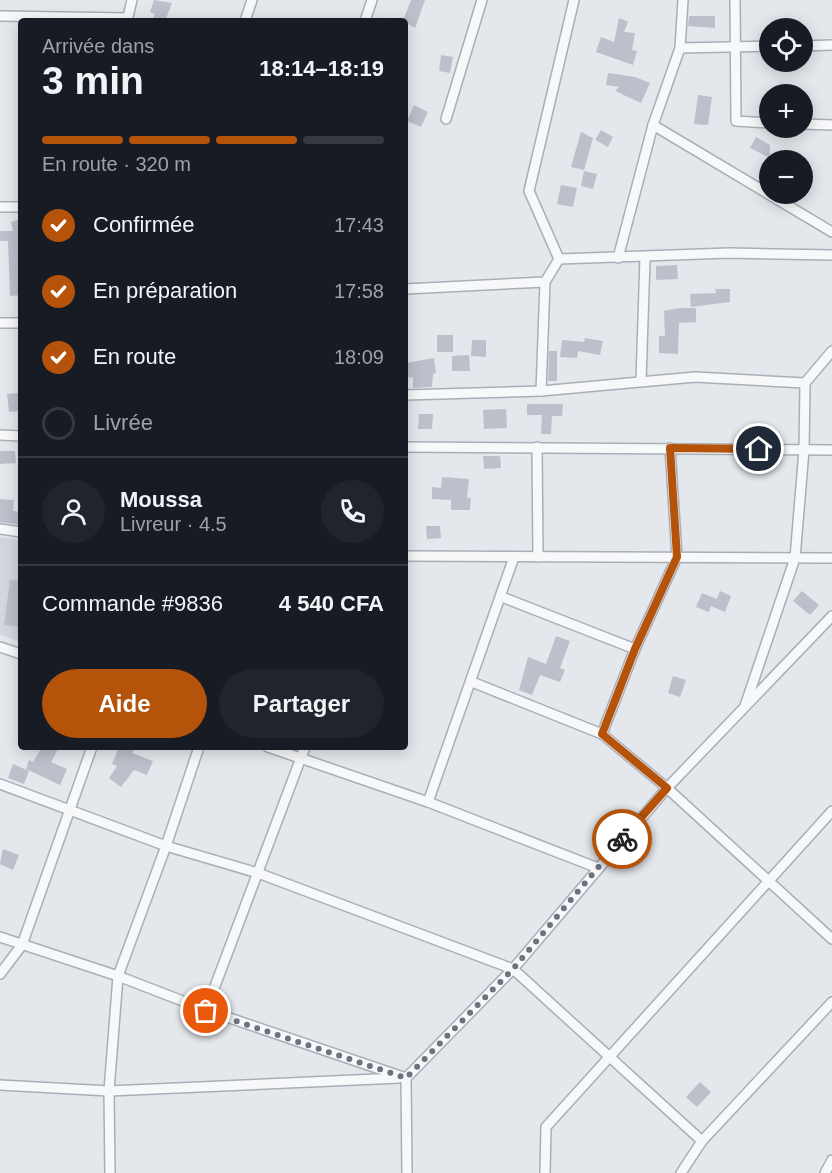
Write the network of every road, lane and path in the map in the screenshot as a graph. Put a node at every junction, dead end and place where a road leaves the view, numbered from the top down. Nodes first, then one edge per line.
1 (132, 0) edge
2 (252, 0) edge
3 (372, 0) edge
4 (482, 0) edge
5 (574, 0) edge
6 (683, 0) edge
7 (735, 0) edge
8 (0, 16) edge
9 (64, 18) edge
10 (128, 18) edge
11 (246, 18) edge
12 (366, 18) edge
13 (832, 45) edge
14 (759, 46) edge
15 (813, 46) edge
16 (736, 47) junction
17 (680, 48) junction
18 (446, 119) dead end
19 (759, 123) edge
20 (813, 124) edge
21 (653, 125) junction
22 (832, 125) edge
23 (0, 207) edge
24 (18, 207) edge
25 (832, 232) edge
26 (832, 255) edge
27 (618, 258) junction
28 (645, 258) junction
29 (559, 259) junction
30 (545, 282) junction
31 (408, 289) edge
32 (0, 323) edge
33 (18, 323) edge
34 (832, 351) edge
35 (641, 381) junction
36 (805, 383) junction
37 (542, 391) junction
38 (408, 395) edge
39 (0, 435) edge
40 (18, 436) edge
41 (408, 447) edge
42 (537, 447) junction
43 (670, 448) junction
44 (804, 450) junction
45 (832, 450) edge
46 (0, 529) edge
47 (18, 532) edge
48 (408, 556) edge
49 (514, 557) junction
50 (538, 557) junction
51 (677, 557) junction
52 (795, 558) junction
53 (832, 558) edge
54 (502, 597) junction
55 (830, 622) edge
56 (0, 647) edge
57 (635, 649) junction
58 (18, 653) edge
59 (472, 682) junction
60 (744, 708) junction
61 (602, 734) junction
62 (91, 750) edge
63 (198, 750) edge
64 (277, 750) edge
65 (304, 750) edge
66 (302, 758) junction
67 (0, 784) edge
68 (667, 788) junction
69 (428, 802) junction
70 (71, 810) junction
71 (832, 811) edge
72 (166, 846) junction
73 (597, 868) junction
74 (258, 873) junction
75 (767, 881) junction
76 (0, 938) edge
77 (832, 939) edge
78 (22, 945) junction
79 (513, 969) junction
80 (0, 974) edge
81 (118, 976) junction
82 (832, 1002) edge
83 (206, 1011) junction
84 (611, 1056) junction
85 (406, 1078) junction
86 (0, 1085) edge
87 (110, 1091) junction
88 (702, 1142) junction
89 (832, 1160) edge
90 (110, 1173) edge
91 (407, 1173) edge
92 (545, 1173) edge
93 (681, 1173) edge
94 (825, 1173) edge

1 - 10 street
2 - 11 street
3 - 12 street
4 - 18 street
5 - 29 street
6 - 17 street
7 - 16 street
8 - 9 street
13 - 15 street
14 - 16 street
16 - 17 street
16 - 19 street
17 - 21 street
20 - 22 street
21 - 25 street
21 - 27 street
23 - 24 street
26 - 28 street
27 - 28 street
27 - 29 street
28 - 35 street
29 - 30 street
30 - 31 street
30 - 37 street
32 - 33 street
34 - 36 street
35 - 36 street
35 - 37 street
36 - 44 street
37 - 38 street
39 - 40 street
41 - 42 street
42 - 43 street
42 - 50 street
43 - 44 street
43 - 51 street
44 - 45 street
44 - 52 street
46 - 47 street
48 - 49 street
49 - 50 street
49 - 54 street
50 - 51 street
51 - 52 street
51 - 57 street
52 - 53 street
52 - 60 street
54 - 57 street
54 - 59 street
55 - 60 street
56 - 58 street
57 - 61 street
59 - 61 street
59 - 69 street
60 - 68 street
61 - 68 street
62 - 70 street
63 - 72 street
64 - 66 street
65 - 66 street
66 - 69 street
66 - 74 street
67 - 70 street
68 - 73 street
68 - 75 street
69 - 73 street
70 - 72 street
70 - 78 street
71 - 75 street
72 - 74 street
72 - 81 street
73 - 79 street
74 - 79 street
74 - 83 street
75 - 77 street
75 - 84 street
76 - 78 street
78 - 80 street
78 - 81 street
79 - 84 street
79 - 85 street
81 - 83 street
81 - 87 street
82 - 88 street
83 - 85 street
84 - 88 street
84 - 92 street
85 - 87 street
85 - 91 street
86 - 87 street
87 - 90 street
88 - 93 street
89 - 94 street

